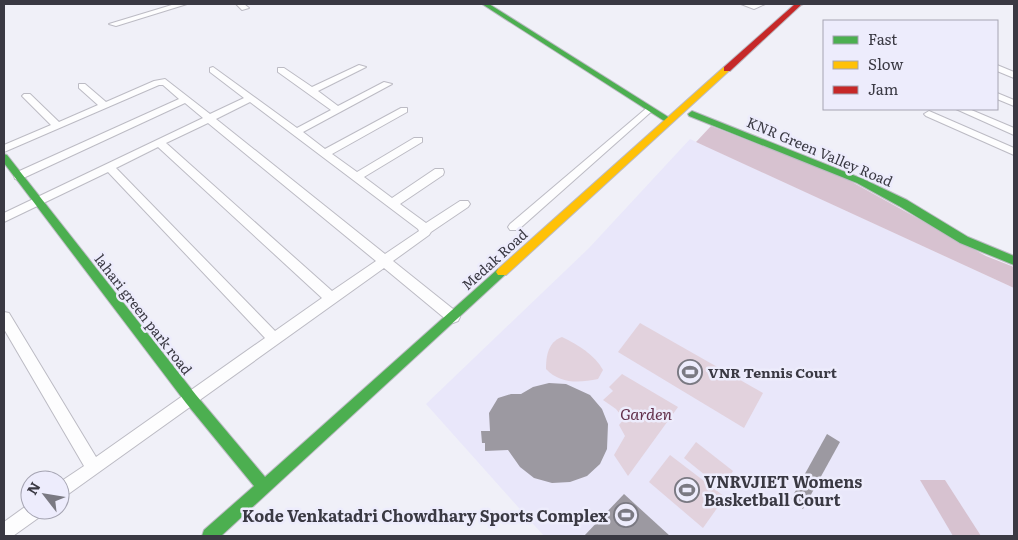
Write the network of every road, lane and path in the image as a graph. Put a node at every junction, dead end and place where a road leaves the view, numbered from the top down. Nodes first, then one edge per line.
1 (183, 4) edge
2 (484, 4) edge
3 (745, 4) edge
4 (761, 4) edge
5 (799, 4) edge
6 (808, 4) edge
7 (113, 24) dead end
8 (754, 49) junction
9 (362, 67) dead end
10 (998, 68) edge
11 (213, 70) dead end
12 (280, 70) dead end
13 (1014, 75) edge
14 (387, 84) dead end
15 (82, 86) dead end
16 (311, 91) junction
17 (28, 96) dead end
18 (998, 96) edge
19 (251, 98) junction
20 (186, 99) junction
21 (1014, 103) edge
22 (105, 106) junction
23 (649, 109) junction
24 (338, 110) junction
25 (404, 110) dead end
26 (963, 110) edge
27 (692, 114) junction
28 (929, 114) dead end
29 (210, 118) junction
30 (669, 120) junction
31 (58, 126) junction
32 (296, 132) junction
33 (1014, 132) edge
34 (418, 140) dead end
35 (159, 143) junction
36 (4, 149) edge
37 (1014, 152) edge
38 (325, 153) junction
39 (4, 157) edge
40 (109, 167) junction
41 (439, 172) dead end
42 (19, 176) junction
43 (357, 177) junction
44 (38, 202) junction
45 (392, 204) junction
46 (464, 204) dead end
47 (4, 218) edge
48 (514, 227) dead end
49 (426, 229) junction
50 (384, 261) junction
51 (1014, 261) edge
52 (332, 299) junction
53 (4, 317) edge
54 (452, 317) junction
55 (274, 340) junction
56 (191, 399) junction
57 (375, 403) dead end
58 (94, 468) junction
59 (70, 485) edge
60 (264, 487) junction
61 (21, 520) edge
62 (4, 532) edge
63 (210, 536) edge

1 - 7 street
2 - 23 main road
3 - 4 street
5 - 8 main road, Medak Road
6 - 8 main road, Medak Road
8 - 27 main road, Medak Road
8 - 30 main road, Medak Road
9 - 16 street
10 - 13 street
11 - 19 street
12 - 16 street
14 - 24 street
15 - 22 street
16 - 24 street
17 - 31 street
18 - 21 street
19 - 29 street
19 - 32 street
20 - 22 street
20 - 29 street
20 - 42 street
22 - 31 street
23 - 30 main road
23 - 48 street
24 - 32 street
25 - 38 street
26 - 33 street
27 - 51 main road, KNR Green Valley Road
27 - 57 main road, Medak Road
28 - 37 street
29 - 35 street
29 - 50 street
30 - 54 main road, Medak Road
31 - 36 street
32 - 38 street
34 - 43 street
35 - 40 street
35 - 52 street
38 - 43 street
39 - 42 main road, lahari green park road
40 - 44 street
40 - 55 street
41 - 45 street
42 - 44 main road, lahari green park road
43 - 45 street
44 - 47 street
44 - 56 main road, lahari green park road
45 - 49 street
46 - 49 street
49 - 50 street
50 - 52 street
50 - 54 street
52 - 55 street
53 - 58 street
54 - 60 main road, Medak Road
55 - 56 street
56 - 58 street
56 - 60 main road, lahari green park road
58 - 59 street
60 - 63 main road, Medak Road
61 - 62 street

